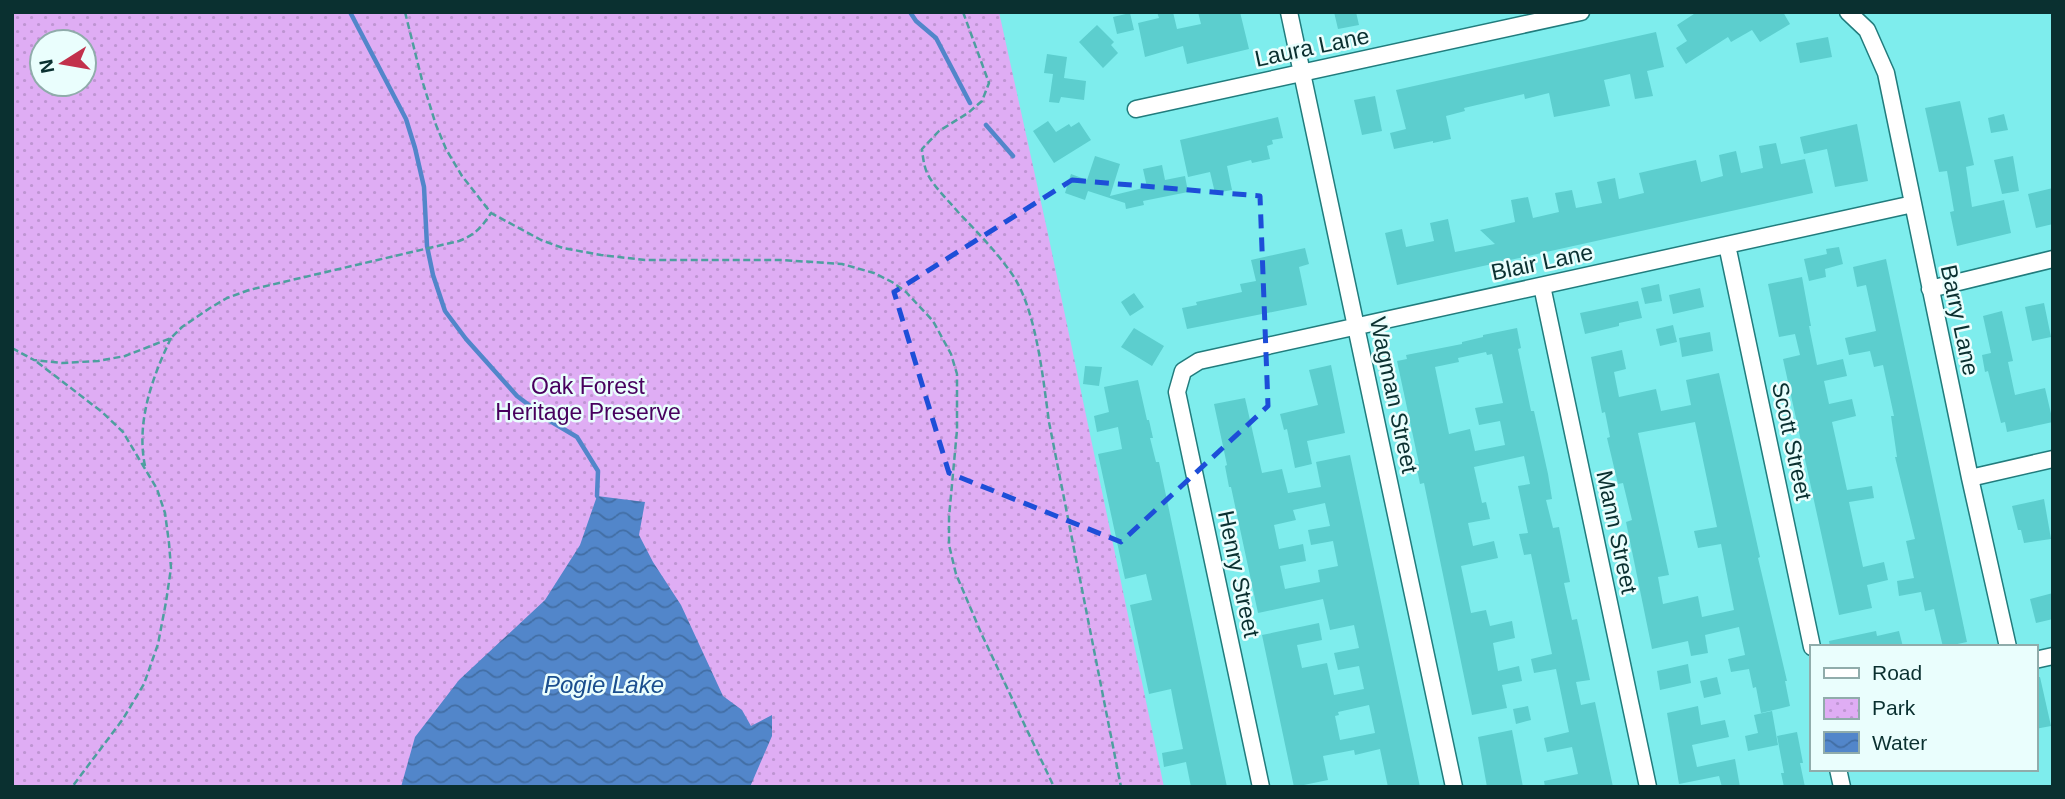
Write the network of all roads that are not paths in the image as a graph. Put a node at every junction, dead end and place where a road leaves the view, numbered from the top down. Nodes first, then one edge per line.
1 (1289, 12) edge
2 (1581, 12) edge
3 (1848, 12) edge
4 (1301, 73) junction
5 (1136, 109) dead end
6 (1913, 204) junction
7 (1727, 245) junction
8 (2053, 260) edge
9 (1542, 286) junction
10 (1930, 289) junction
11 (1357, 327) junction
12 (1182, 371) joint
13 (2053, 459) edge
14 (1970, 478) junction
15 (1812, 645) edge
16 (2008, 645) edge
17 (1261, 787) edge
18 (1454, 787) edge
19 (1648, 787) edge

1 - 4 street, Wagman Street
2 - 4 street, Laura Lane
3 - 6 street, Barry Lane
4 - 5 street, Laura Lane
4 - 11 street, Wagman Street
6 - 7 street, Blair Lane
6 - 10 street, Barry Lane
7 - 9 street, Blair Lane
7 - 15 street, Scott Street
8 - 10 street
9 - 11 street, Blair Lane
9 - 19 street, Mann Street
10 - 14 street, Barry Lane
11 - 12 street, Blair Lane
11 - 18 street, Wagman Street
12 - 17 street, Henry Street
13 - 14 street
14 - 16 street, Barry Lane

